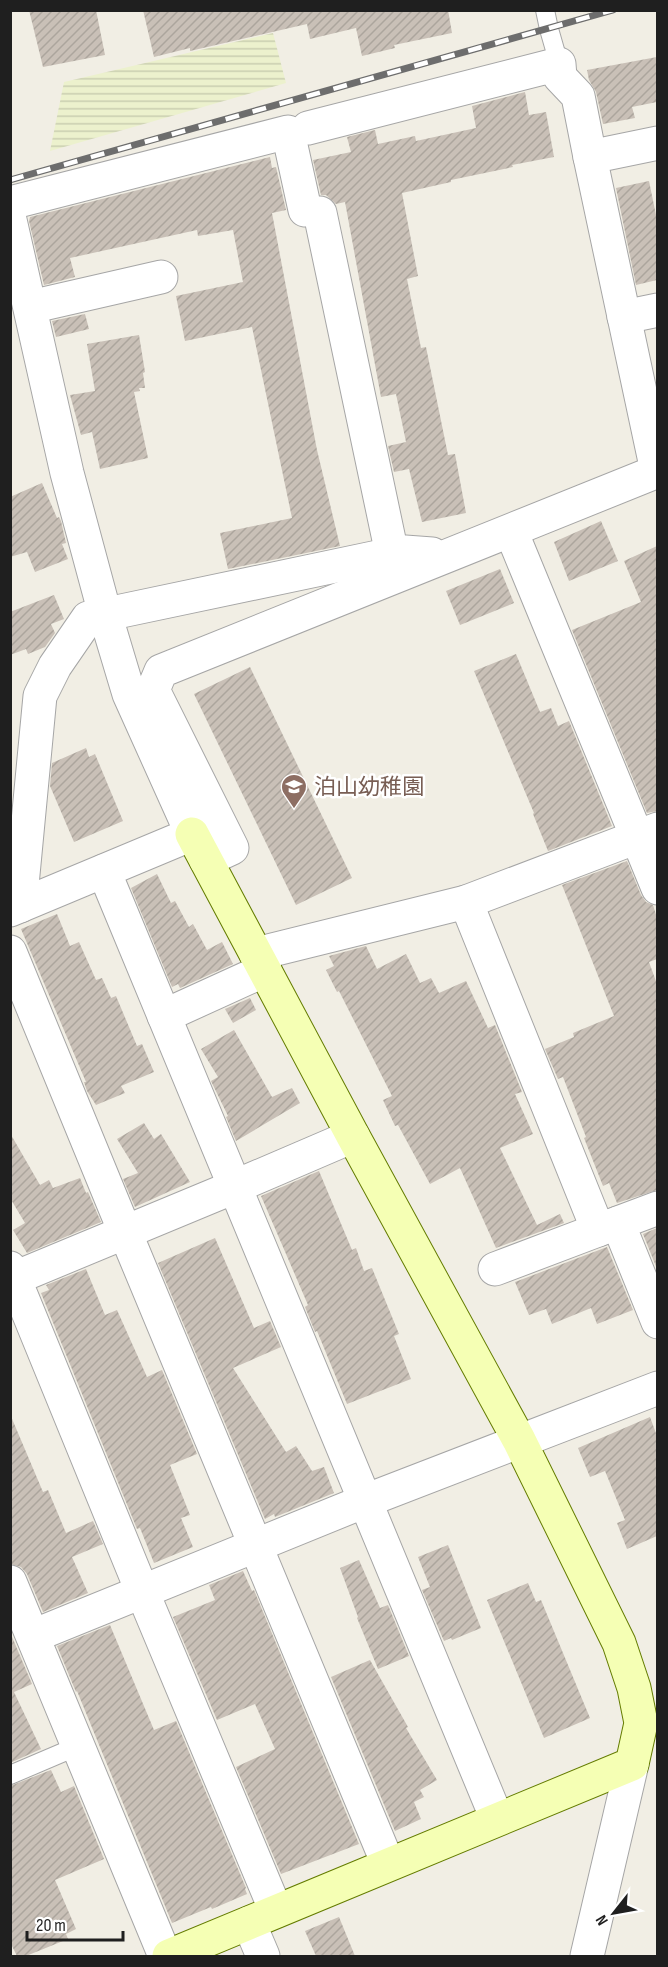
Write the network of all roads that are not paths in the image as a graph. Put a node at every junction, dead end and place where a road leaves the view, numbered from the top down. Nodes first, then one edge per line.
1 (545, 10) edge
2 (559, 64) junction
3 (308, 128) dead end
4 (657, 143) edge
5 (590, 157) junction
6 (10, 203) edge
7 (10, 220) edge
8 (161, 277) dead end
9 (30, 307) junction
10 (657, 310) edge
11 (624, 317) junction
12 (657, 471) edge
13 (511, 531) junction
14 (392, 554) junction
15 (449, 555) junction
16 (105, 614) junction
17 (647, 833) edge
18 (199, 847) junction
19 (104, 871) junction
20 (657, 888) edge
21 (466, 903) junction
22 (15, 908) edge
23 (10, 952) edge
24 (260, 962) junction
25 (164, 1016) junction
26 (353, 1136) junction
27 (234, 1187) junction
28 (657, 1208) edge
29 (608, 1227) junction
30 (125, 1232) junction
31 (495, 1269) dead end
32 (12, 1275) edge
33 (657, 1322) edge
34 (657, 1388) edge
35 (519, 1440) junction
36 (364, 1501) junction
37 (256, 1544) junction
38 (10, 1582) edge
39 (142, 1591) junction
40 (33, 1636) junction
41 (649, 1724) edge
42 (78, 1746) junction
43 (632, 1764) junction
44 (10, 1775) edge
45 (497, 1819) junction
46 (388, 1864) junction
47 (262, 1917) junction
48 (167, 1956) edge
49 (263, 1956) edge
50 (587, 1956) edge

1 - 2 lane
2 - 3 street
2 - 5 street
4 - 5 street
5 - 11 street
6 - 14 street
7 - 9 street
8 - 9 street
9 - 16 street
10 - 11 street
11 - 12 street
12 - 13 street
13 - 15 street
13 - 17 street
14 - 15 street
14 - 16 street
15 - 18 street
16 - 18 street
16 - 22 street
17 - 20 street
17 - 21 street
18 - 19 street
18 - 24 street
19 - 22 street
19 - 25 street
21 - 24 street
21 - 29 street
23 - 30 street
24 - 25 street
24 - 26 street
25 - 27 street
26 - 27 street
26 - 35 street
27 - 30 street
27 - 36 street
28 - 29 street
29 - 31 street
29 - 33 street
30 - 32 street
30 - 37 street
32 - 39 street
34 - 35 street
35 - 36 street
35 - 41 street
36 - 37 street
36 - 45 street
37 - 39 street
37 - 46 street
38 - 40 street
39 - 40 street
39 - 47 street
40 - 42 street
41 - 43 street
42 - 44 lane
42 - 48 street
43 - 45 street
43 - 50 street
45 - 46 street
46 - 47 street
47 - 48 street
47 - 49 street

